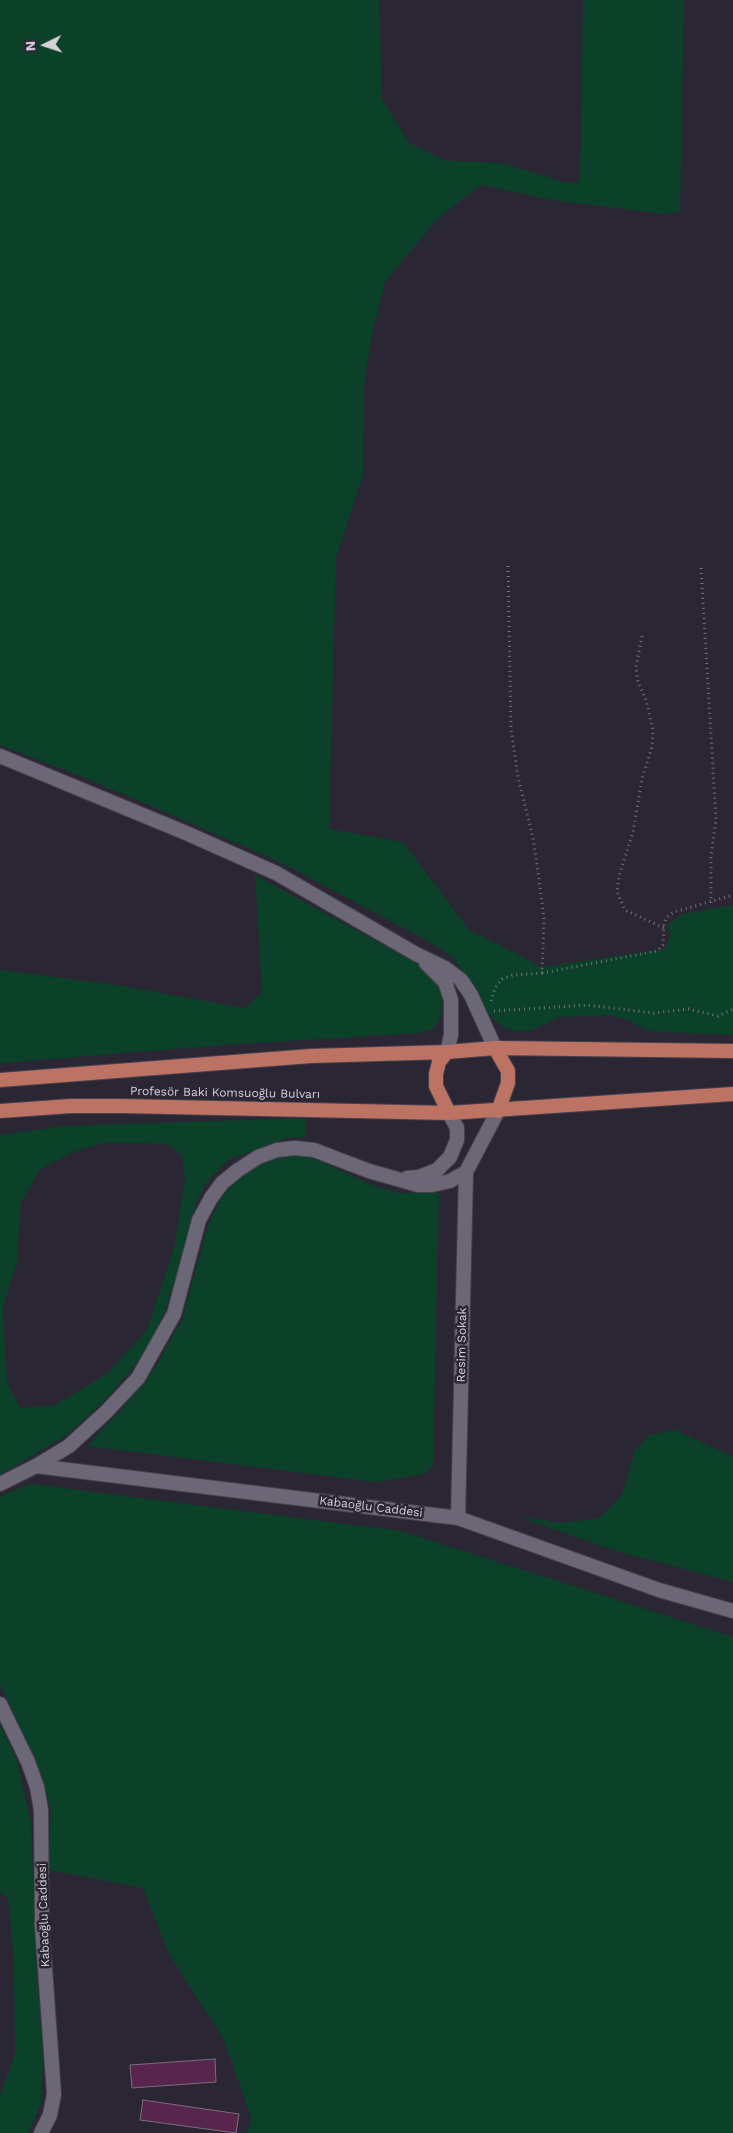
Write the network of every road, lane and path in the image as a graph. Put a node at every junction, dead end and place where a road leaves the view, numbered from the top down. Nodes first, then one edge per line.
1 (508, 565) dead end
2 (701, 568) dead end
3 (642, 636) dead end
4 (0, 756) edge
5 (733, 895) edge
6 (711, 903) junction
7 (664, 928) junction
8 (416, 954) junction
9 (542, 973) junction
10 (733, 1009) edge
11 (496, 1048) junction
12 (733, 1051) edge
13 (447, 1052) junction
14 (0, 1080) edge
15 (733, 1094) edge
16 (0, 1111) edge
17 (498, 1111) junction
18 (450, 1113) junction
19 (466, 1172) junction
20 (394, 1179) junction
21 (36, 1466) junction
22 (0, 1484) edge
23 (458, 1518) junction
24 (733, 1611) edge
25 (0, 1704) edge
26 (41, 2133) edge

1 - 9 path
2 - 6 path
3 - 7 path
4 - 8 street
5 - 6 path
6 - 7 path
7 - 9 path
8 - 11 street
8 - 13 street
9 - 10 path
11 - 12 highway
11 - 13 highway
11 - 17 highway
13 - 14 highway, Profesör Baki Komsuoğlu Bulvarı
13 - 18 highway
15 - 17 highway
16 - 18 highway, Profesör Baki Komsuoğlu Bulvarı
17 - 18 highway
17 - 19 street
18 - 20 street
19 - 20 street
19 - 23 street, Resim Sokak
20 - 21 street
21 - 22 street
21 - 23 street, Kabaoğlu Caddesi
23 - 24 street, Kabaoğlu Caddesi
25 - 26 street, Kabaoğlu Caddesi

